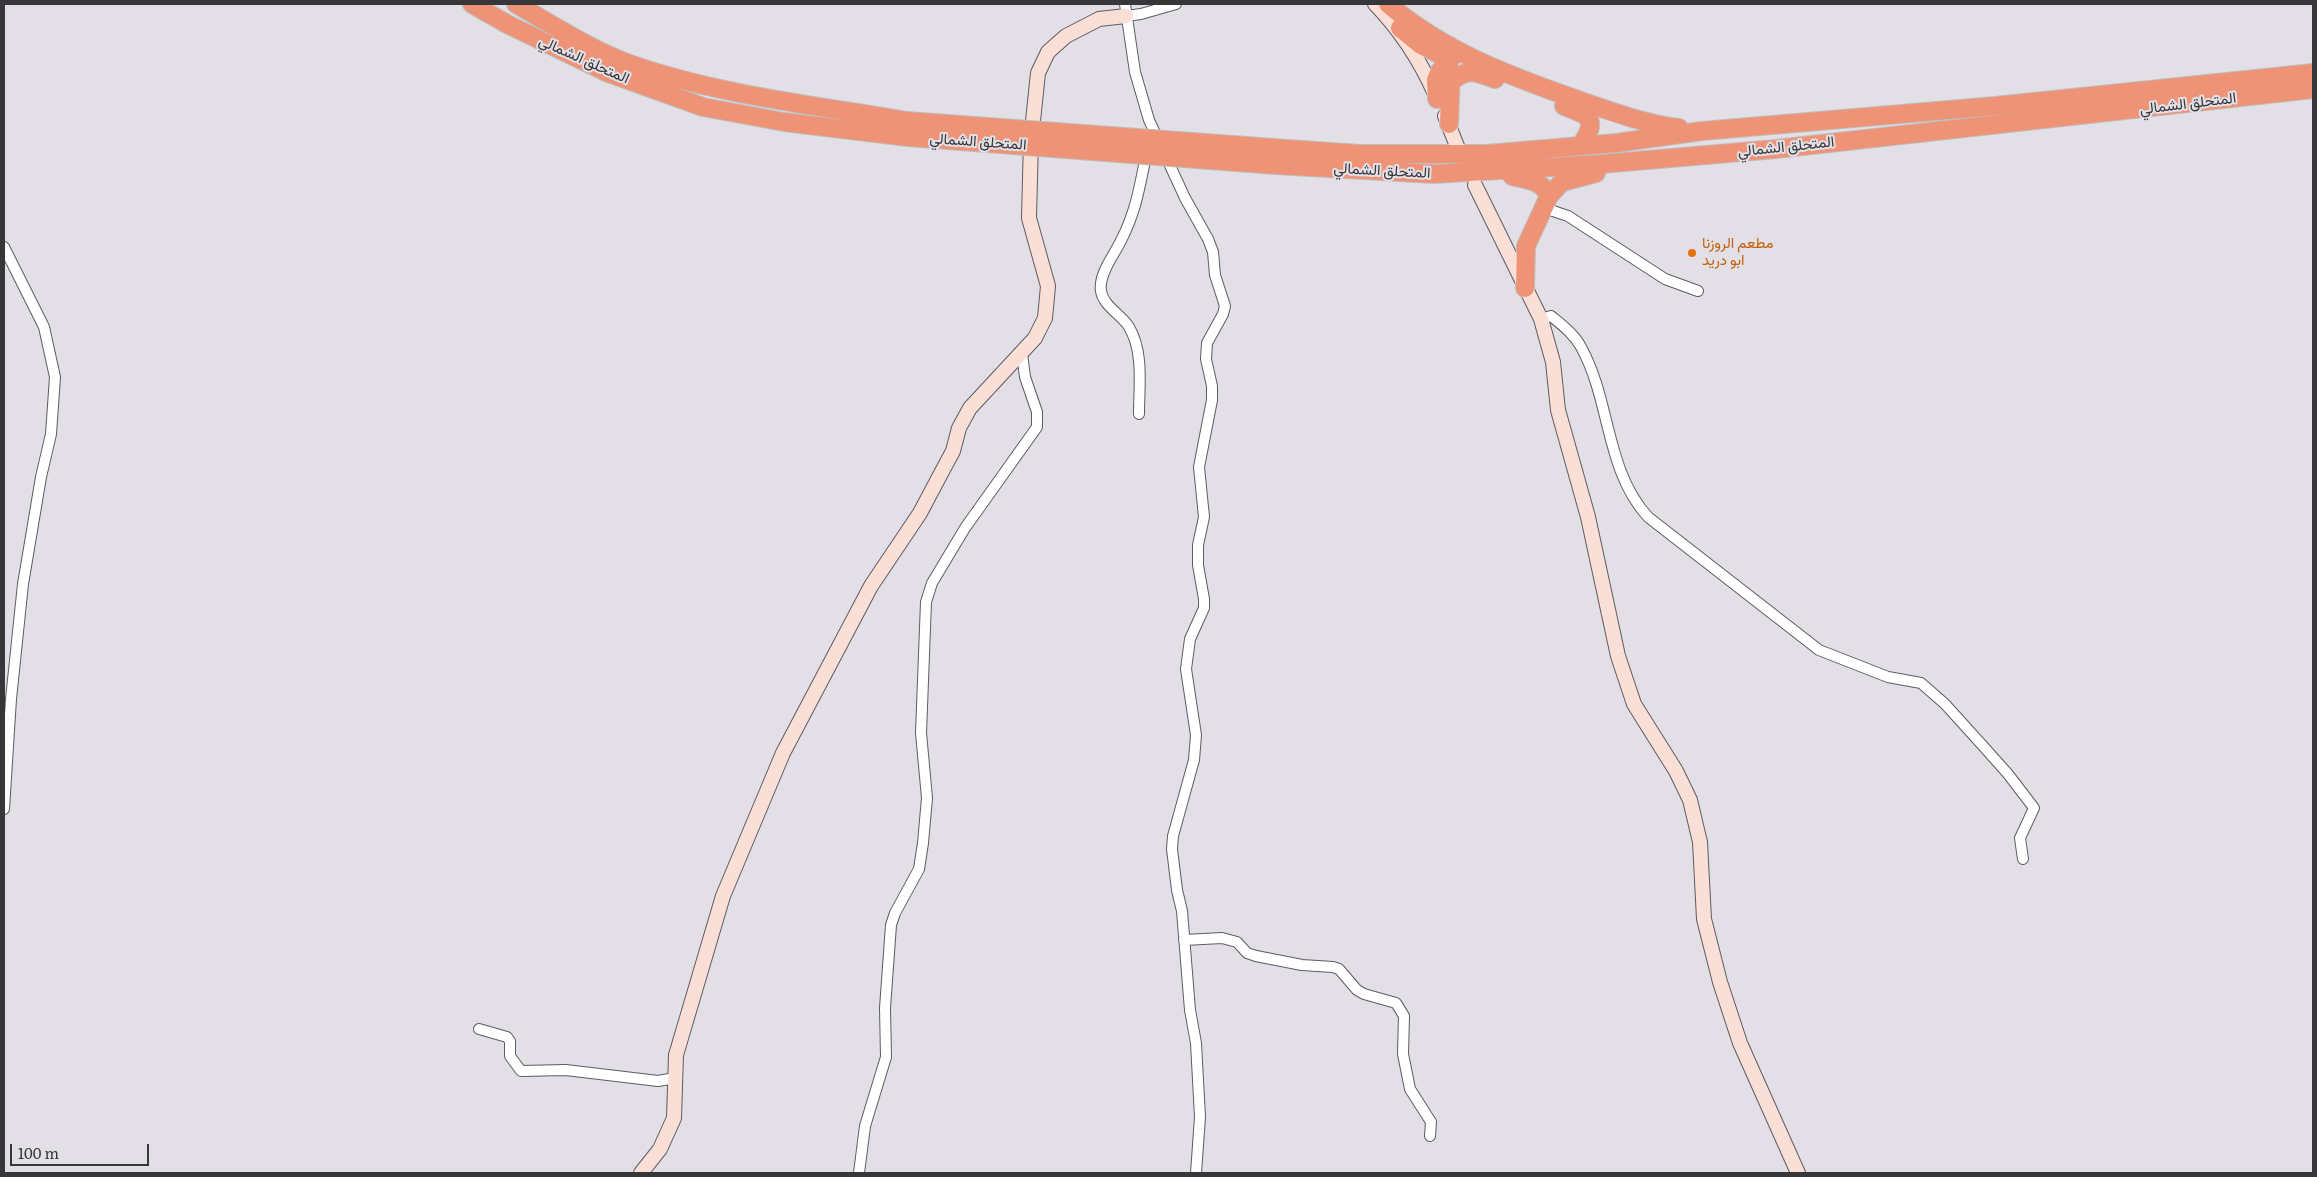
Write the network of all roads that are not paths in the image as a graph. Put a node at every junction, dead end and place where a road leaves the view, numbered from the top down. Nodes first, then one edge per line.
1 (472, 4) edge
2 (516, 4) edge
3 (1176, 4) edge
4 (1376, 4) edge
5 (1388, 4) edge
6 (1126, 10) edge
7 (1393, 23) junction
8 (1450, 52) junction
9 (1479, 73) junction
10 (2313, 73) edge
11 (1451, 82) junction
12 (2313, 90) edge
13 (1437, 99) junction
14 (1449, 124) junction
15 (1152, 127) junction
16 (908, 129) junction
17 (1702, 131) junction
18 (1582, 145) junction
19 (1457, 146) dead end
20 (1275, 156) junction
21 (1668, 159) junction
22 (1497, 172) junction
23 (1475, 185) dead end
24 (1546, 202) junction
25 (4, 247) edge
26 (1517, 255) junction
27 (1525, 288) joint
28 (1698, 291) dead end
29 (1541, 319) junction
30 (1022, 354) junction
31 (1139, 414) dead end
32 (4, 809) edge
33 (2023, 859) dead end
34 (1184, 940) junction
35 (479, 1029) dead end
36 (675, 1078) junction
37 (1430, 1136) dead end
38 (641, 1173) edge
39 (859, 1173) edge
40 (1196, 1173) edge
41 (1798, 1173) edge

1 - 16 highway, المتحلق الشمالي
2 - 16 highway, المتحلق الشمالي
3 - 6 street
4 - 7 street
5 - 8 highway
6 - 15 street
6 - 30 street
7 - 8 highway
7 - 13 street
8 - 9 highway
8 - 11 highway
8 - 13 highway
8 - 17 highway
9 - 11 highway
9 - 18 highway
10 - 17 highway, المتحلق الشمالي
11 - 14 highway
12 - 21 highway, المتحلق الشمالي
13 - 14 street
14 - 19 street
15 - 31 street
15 - 34 street
16 - 20 highway, المتحلق الشمالي, bridge
17 - 18 highway, المتحلق الشمالي
18 - 20 highway, المتحلق الشمالي
20 - 22 highway, المتحلق الشمالي
21 - 22 highway, المتحلق الشمالي
21 - 24 highway
22 - 24 highway
23 - 26 street
24 - 26 highway
24 - 28 street
25 - 32 street
26 - 27 highway
27 - 29 street
29 - 33 street
29 - 41 street
30 - 36 street
30 - 39 street
34 - 37 street
34 - 40 street
35 - 36 street
36 - 38 street

